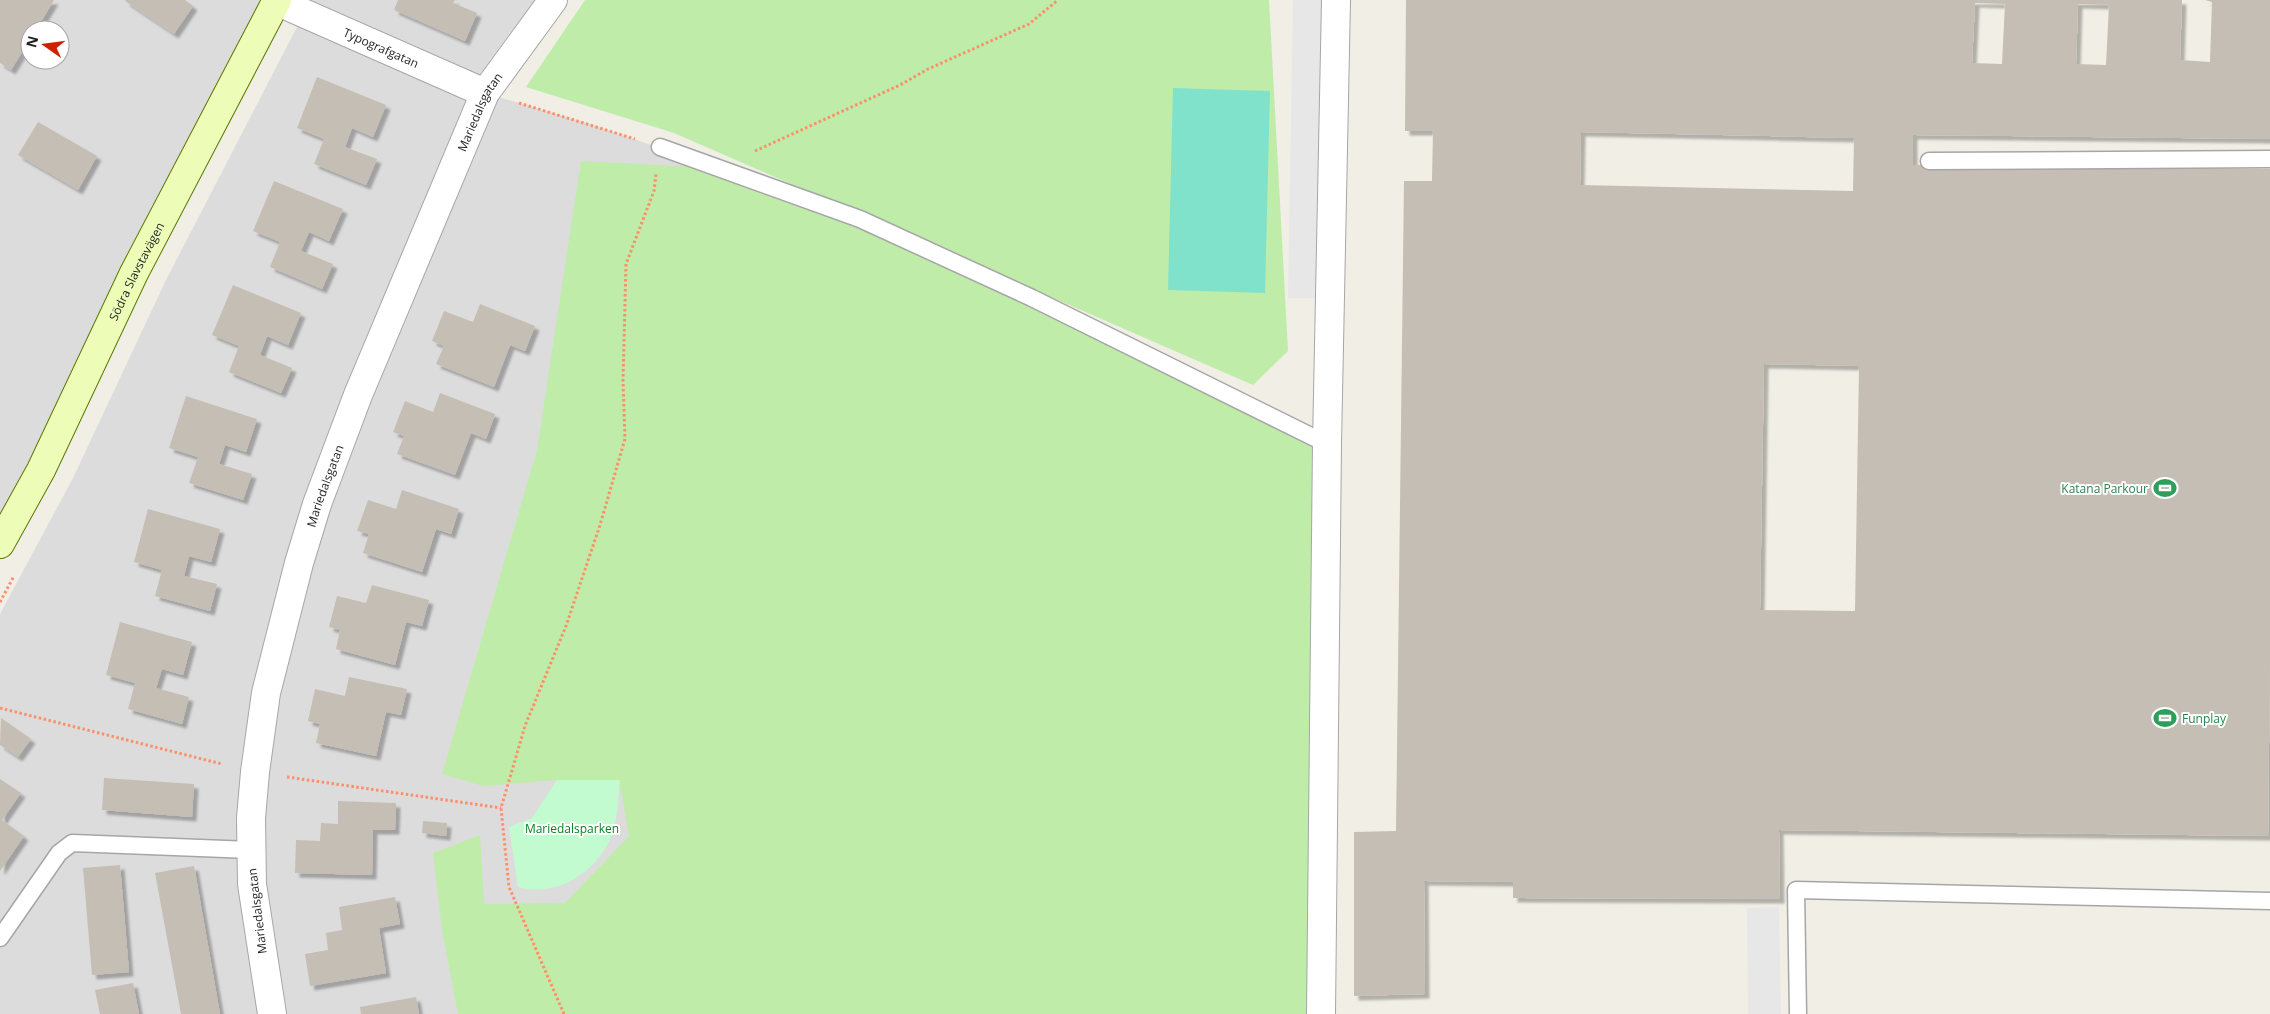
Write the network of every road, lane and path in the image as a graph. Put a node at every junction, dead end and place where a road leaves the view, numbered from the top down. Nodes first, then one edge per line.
1 (553, 0) edge
2 (1058, 0) edge
3 (1336, 0) edge
4 (276, 1) edge
5 (485, 93) junction
6 (660, 147) junction
7 (2270, 159) edge
8 (1929, 161) dead end
9 (718, 168) junction
10 (1327, 444) junction
11 (4, 529) edge
12 (251, 850) junction
13 (2270, 901) edge
14 (0, 938) edge
15 (272, 1014) edge
16 (564, 1014) edge
17 (1321, 1014) edge
18 (1798, 1014) edge

1 - 5 street, Mariedalsgatan
2 - 9 path
3 - 10 street
4 - 5 street, Typografgatan
4 - 11 street, Södra Slavstavägen
5 - 6 path
5 - 12 street, Mariedalsgatan
6 - 9 lane
6 - 16 path
7 - 8 lane
9 - 10 lane
10 - 17 street
12 - 14 lane
12 - 15 street, Mariedalsgatan
13 - 18 lane

